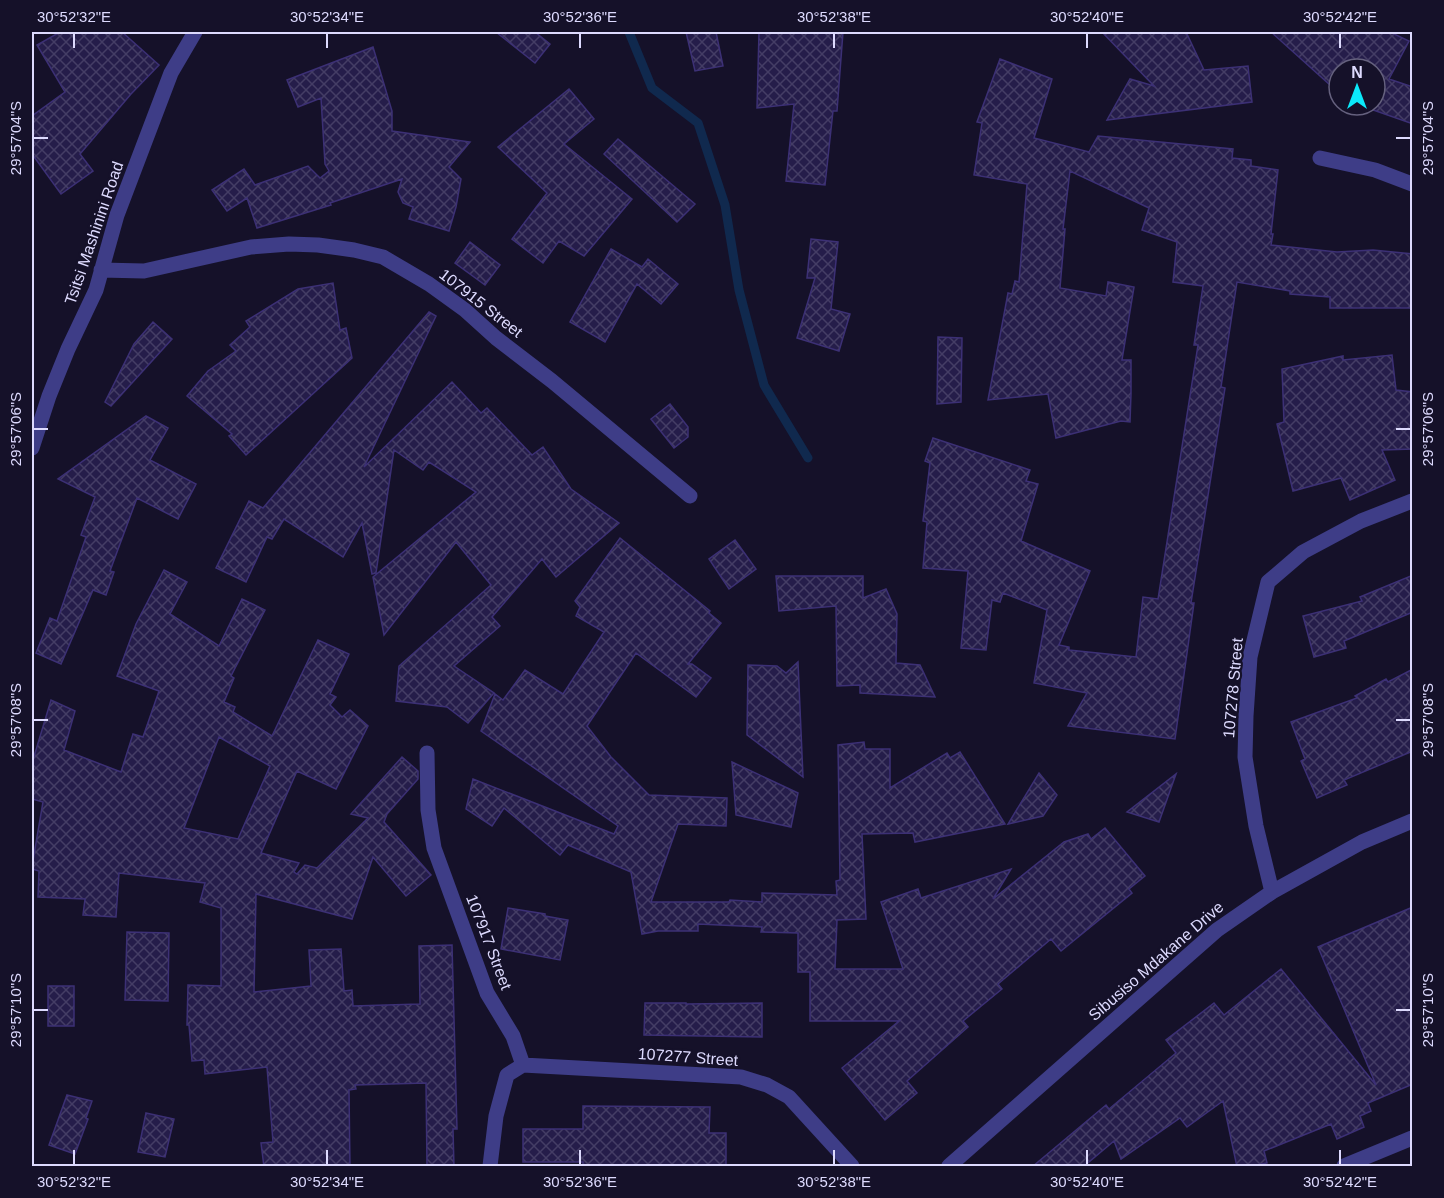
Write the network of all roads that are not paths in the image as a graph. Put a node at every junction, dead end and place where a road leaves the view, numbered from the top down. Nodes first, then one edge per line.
1 (195, 32) edge
2 (1320, 158) dead end
3 (1413, 184) edge
4 (101, 270) junction
5 (32, 448) edge
6 (690, 496) dead end
7 (1413, 501) edge
8 (427, 753) dead end
9 (1413, 821) edge
10 (1272, 892) junction
11 (523, 1065) junction
12 (1413, 1138) edge
13 (490, 1167) edge
14 (852, 1167) edge
15 (949, 1167) edge
16 (1344, 1167) edge

1 - 4 street, Tsitsi Mashinini Road
2 - 3 street
4 - 5 street, Tsitsi Mashinini Road
4 - 6 street, 107915 Street
7 - 10 street, 107278 Street
8 - 11 street, 107917 Street
9 - 10 street, Sibusiso Mdakane Drive
10 - 15 street, Sibusiso Mdakane Drive
11 - 13 street
11 - 14 street, 107277 Street
12 - 16 street

